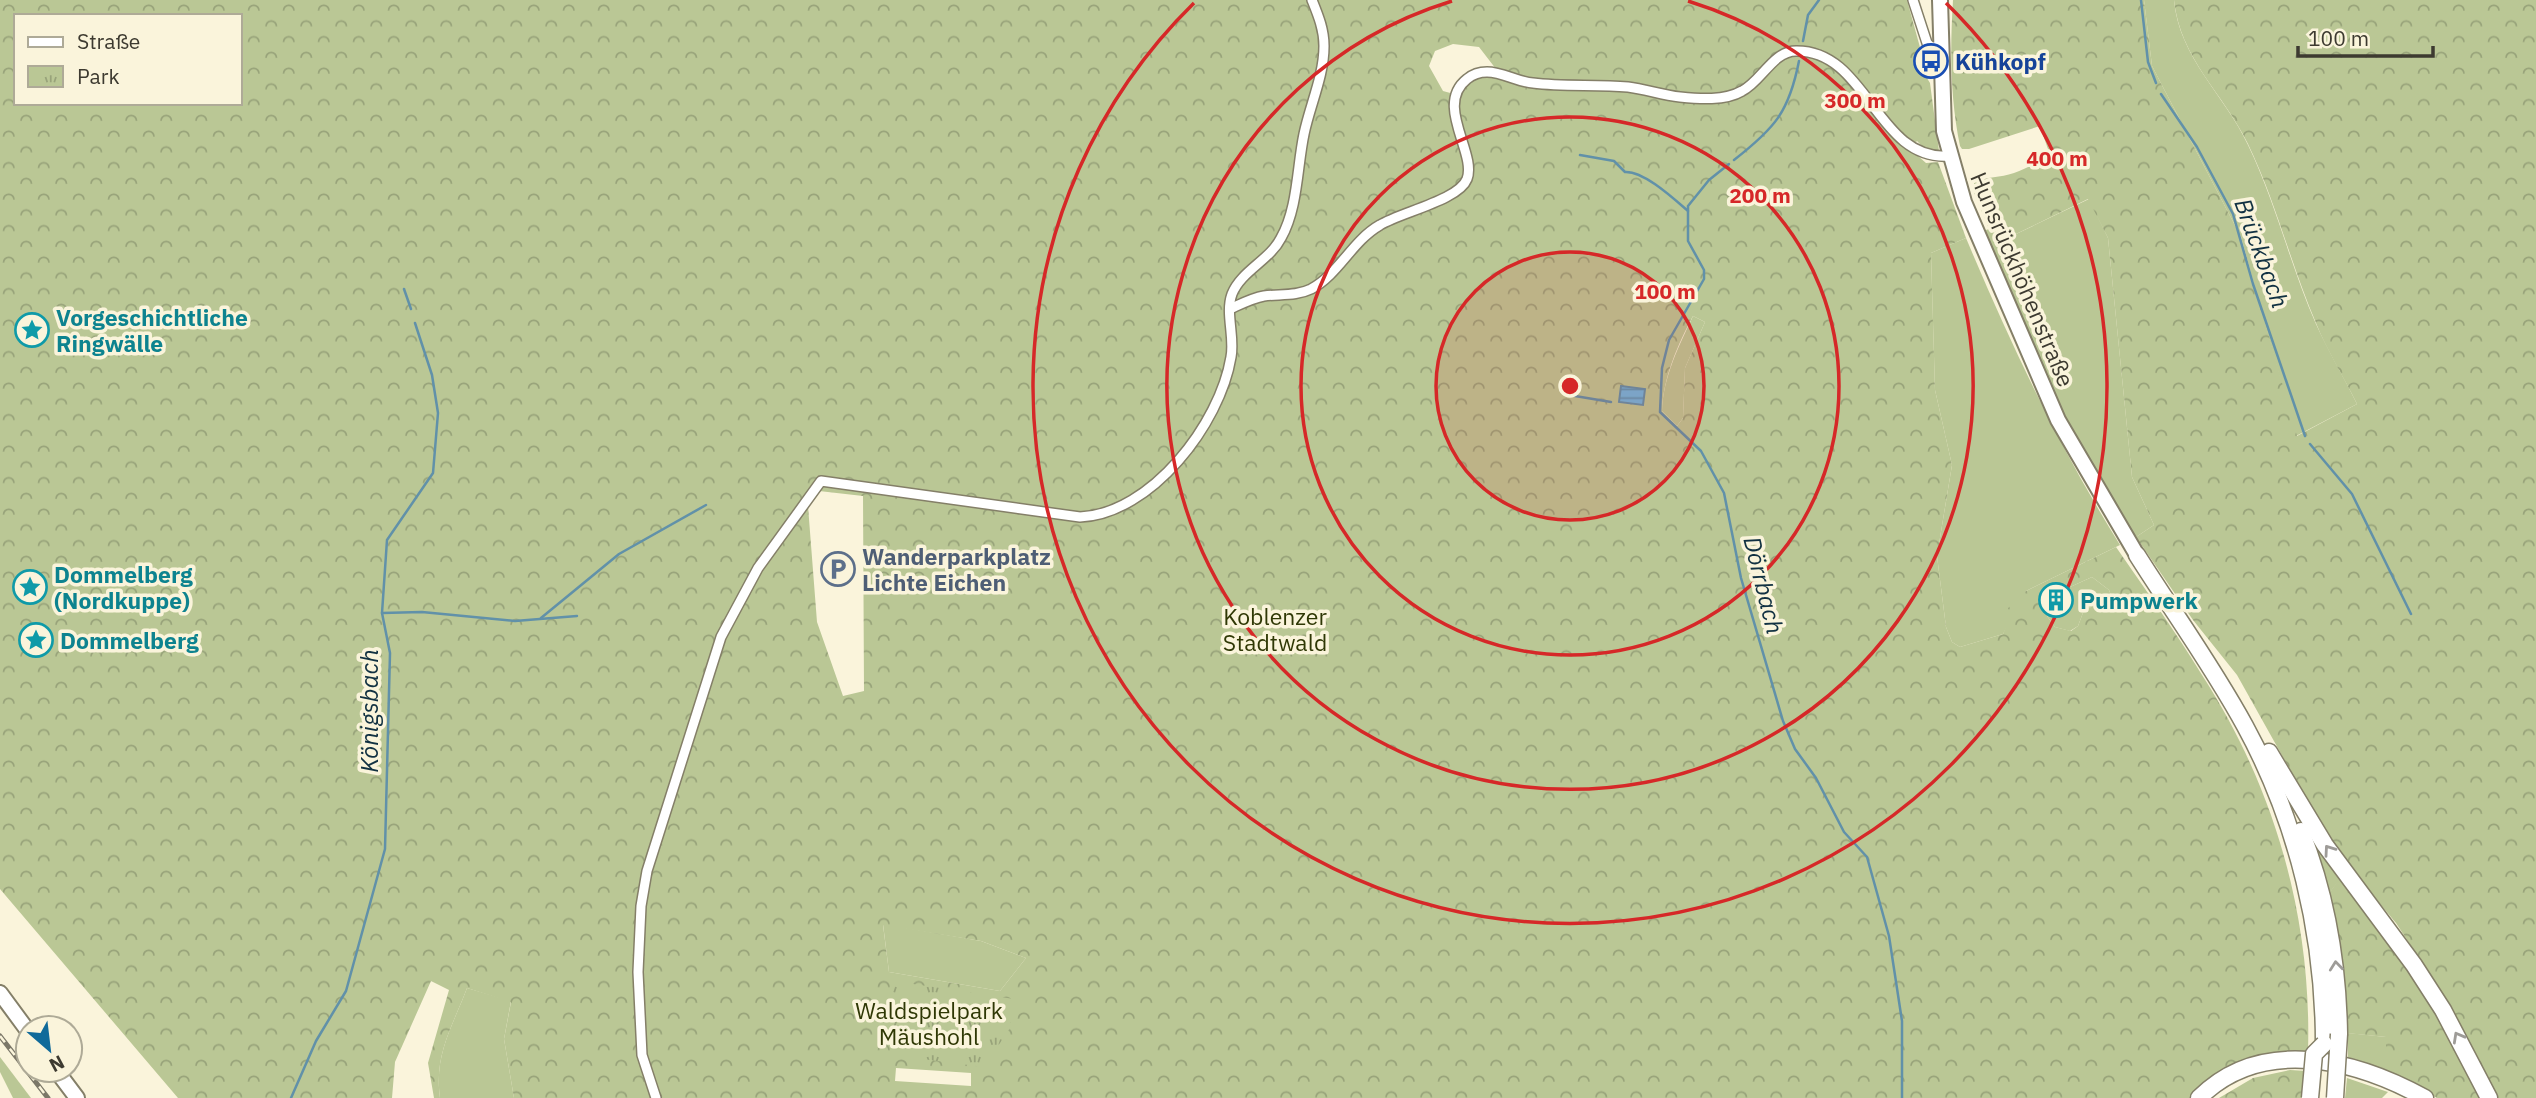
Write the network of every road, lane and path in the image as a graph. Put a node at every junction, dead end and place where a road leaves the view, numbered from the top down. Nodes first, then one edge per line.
1 (1312, 0) edge
2 (1913, 0) edge
3 (1940, 0) edge
4 (1939, 47) junction
5 (1949, 156) junction
6 (1230, 309) junction
7 (2137, 555) junction
8 (2269, 752) junction
9 (0, 993) edge
10 (16, 1014) edge
11 (2329, 1037) junction
12 (656, 1098) edge
13 (2199, 1098) edge
14 (2213, 1098) edge
15 (2310, 1098) edge
16 (2320, 1098) edge
17 (2335, 1098) edge
18 (2405, 1098) edge
19 (2425, 1098) edge
20 (2489, 1098) edge

1 - 6 street
2 - 4 street
3 - 4 main road, Hunsrückhöhenstraße
4 - 5 main road, Hunsrückhöhenstraße
5 - 6 street
5 - 7 main road, Hunsrückhöhenstraße
6 - 12 street
7 - 8 highway
7 - 11 highway
11 -> 8 highway
20 -> 8 highway
9 - 10 main road
11 - 15 highway, bridge
11 - 16 highway
11 - 17 highway, bridge
13 - 19 highway
14 - 18 highway

